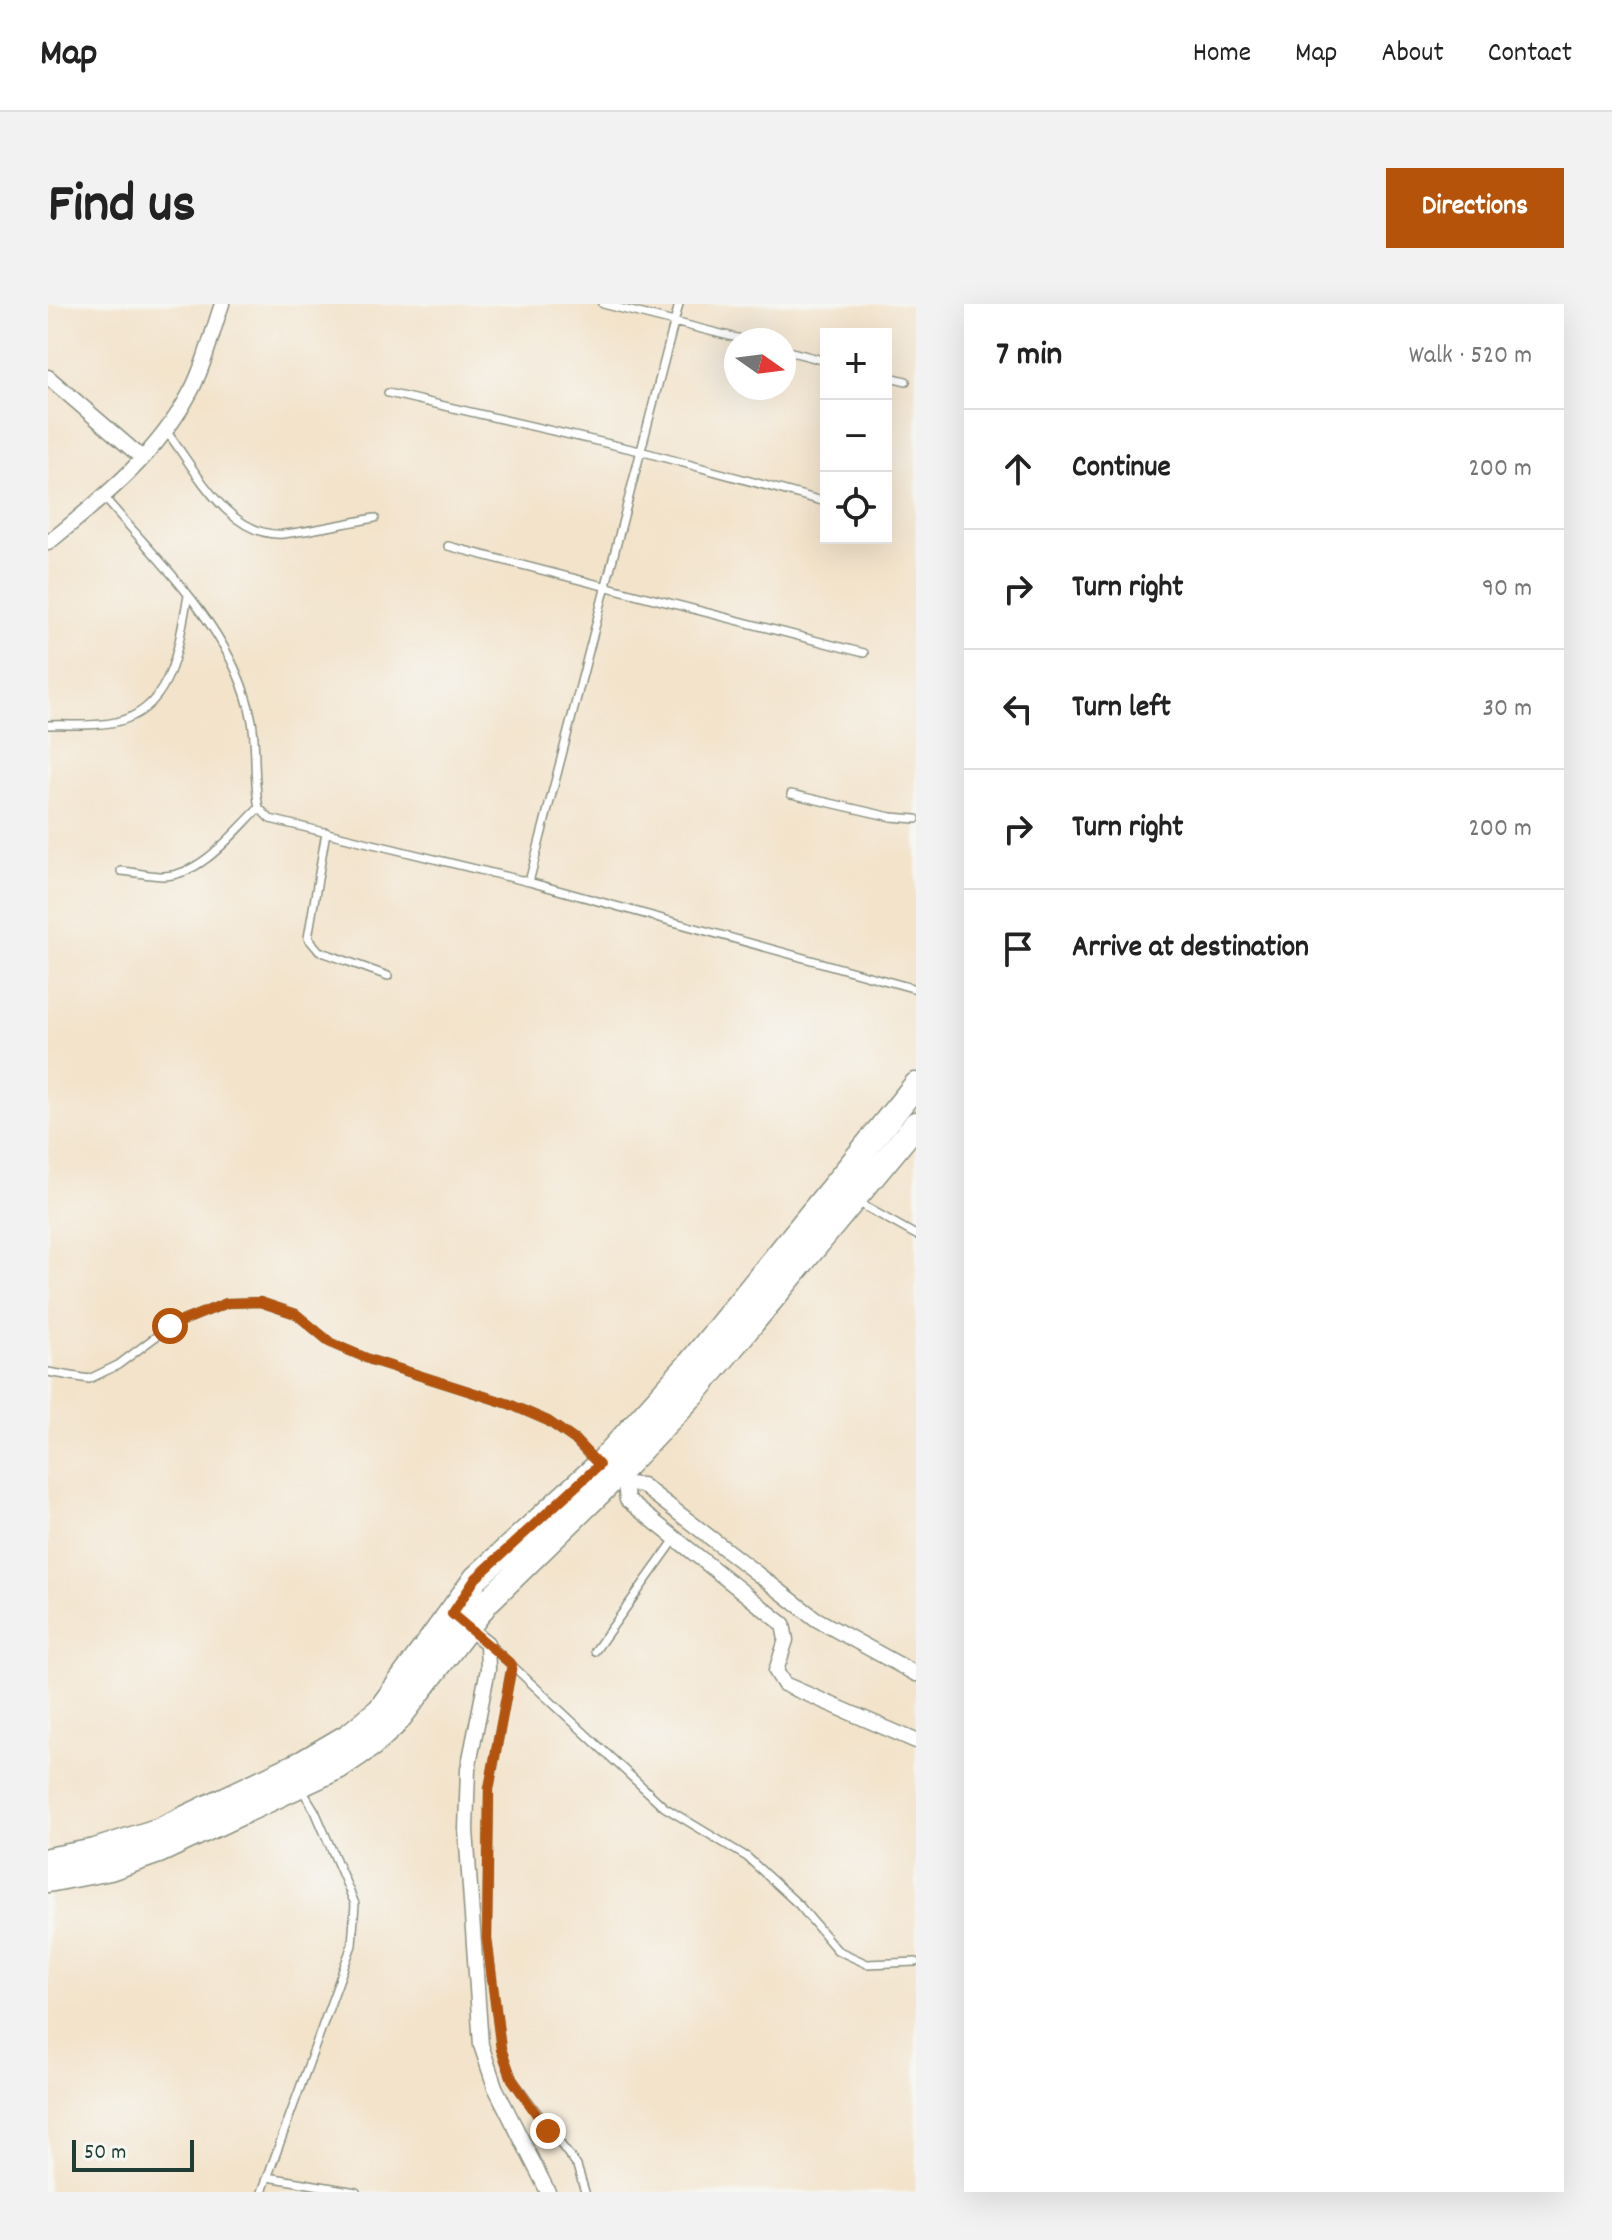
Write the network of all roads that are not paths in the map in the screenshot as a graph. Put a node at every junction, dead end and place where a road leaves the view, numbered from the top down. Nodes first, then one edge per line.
1 (222, 304) edge
2 (603, 304) edge
3 (679, 304) edge
4 (675, 322) junction
5 (724, 335) edge
6 (796, 353) edge
7 (820, 359) edge
8 (48, 377) edge
9 (892, 378) edge
10 (906, 381) dead end
11 (388, 393) dead end
12 (167, 432) junction
13 (640, 451) junction
14 (142, 458) junction
15 (104, 497) junction
16 (820, 500) edge
17 (375, 518) dead end
18 (48, 543) edge
19 (448, 546) dead end
20 (605, 588) junction
21 (188, 596) junction
22 (864, 653) dead end
23 (48, 725) edge
24 (791, 794) dead end
25 (259, 808) junction
26 (916, 819) edge
27 (326, 832) junction
28 (121, 871) dead end
29 (529, 882) junction
30 (388, 976) dead end
31 (916, 989) edge
32 (916, 1085) edge
33 (916, 1124) edge
34 (831, 1189) junction
35 (853, 1200) junction
36 (916, 1235) edge
37 (48, 1372) edge
38 (613, 1475) junction
39 (676, 1538) junction
40 (459, 1620) junction
41 (487, 1643) junction
42 (595, 1651) dead end
43 (512, 1665) junction
44 (916, 1674) edge
45 (916, 1741) edge
46 (294, 1778) junction
47 (48, 1860) edge
48 (48, 1880) edge
49 (916, 1962) edge
50 (268, 2177) junction
51 (262, 2192) edge
52 (356, 2192) edge
53 (548, 2192) edge
54 (585, 2192) edge

1 - 12 street
2 - 4 lane
3 - 4 lane
4 - 5 lane
4 - 13 lane
6 - 7 lane
8 - 14 street
9 - 10 lane
11 - 13 lane
12 - 14 street
12 - 17 lane
13 - 16 lane
13 - 20 lane
14 - 15 street
15 - 18 street
15 - 21 lane
19 - 20 lane
20 - 22 lane
20 - 29 lane
21 - 23 lane
21 - 25 lane
24 - 26 lane
25 - 27 lane
25 - 28 lane
27 - 29 lane
27 - 30 lane
29 - 31 lane
32 - 34 main road
33 - 35 main road
34 - 35 lane
34 - 38 main road
35 - 36 lane
35 - 38 main road
37 - 38 lane
38 - 39 street
38 - 40 main road
38 - 44 street
39 - 42 lane
39 - 45 street
40 - 41 street
40 - 46 main road
41 - 43 lane
41 - 53 street
43 - 49 lane
43 - 54 lane
46 - 47 main road
46 - 48 main road
46 - 50 lane
50 - 51 lane
50 - 52 lane

